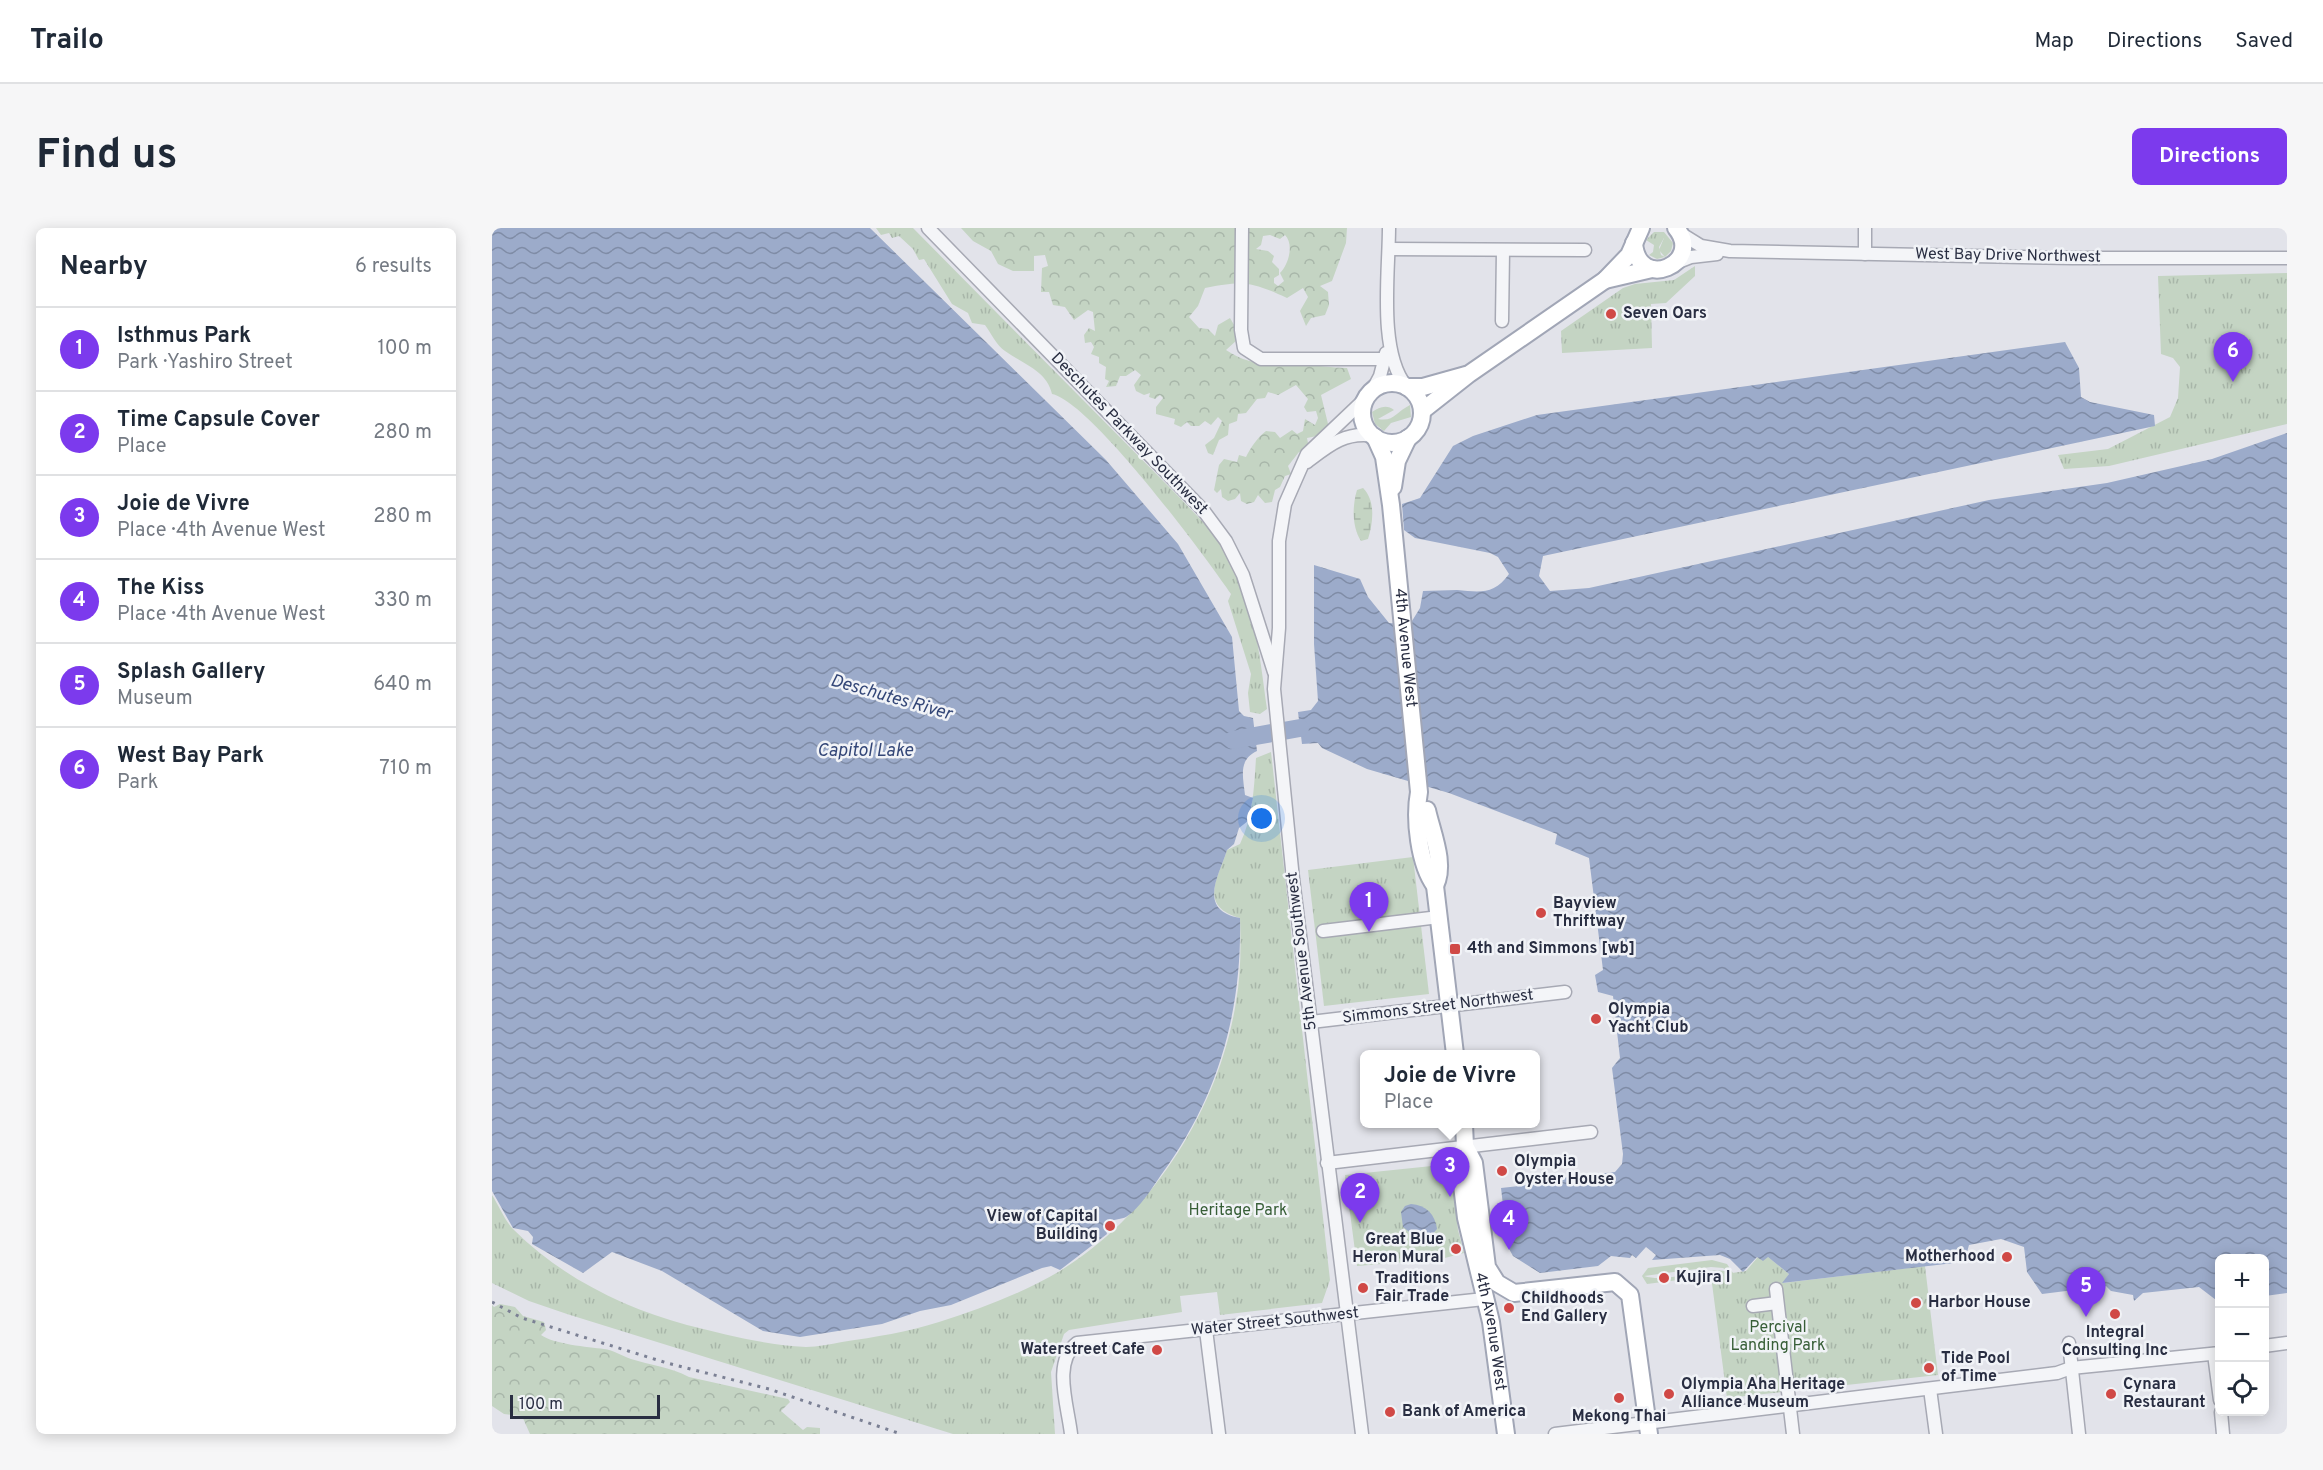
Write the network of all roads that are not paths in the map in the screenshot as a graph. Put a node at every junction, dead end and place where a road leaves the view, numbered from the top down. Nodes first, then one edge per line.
1 (928, 228) edge
2 (1242, 228) edge
3 (1389, 228) edge
4 (1865, 228) edge
5 (1678, 230) edge
6 (1638, 232) edge
7 (1389, 249) junction
8 (1585, 250) dead end
9 (1503, 251) junction
10 (1730, 251) junction
11 (1864, 254) junction
12 (2287, 258) edge
13 (1676, 263) junction
14 (1652, 269) junction
15 (1605, 280) junction
16 (1502, 321) dead end
17 (1389, 343) junction
18 (1384, 359) junction
19 (1469, 374) junction
20 (1407, 387) junction
21 (1369, 394) junction
22 (1422, 411) junction
23 (1377, 441) junction
24 (1404, 445) junction
25 (1299, 469) junction
26 (1391, 505) junction
27 (1275, 675) junction
28 (1439, 917) junction
29 (1323, 931) dead end
30 (1565, 992) dead end
31 (1449, 1005) junction
32 (1311, 1022) junction
33 (1455, 1050) edge
34 (1464, 1128) edge
35 (1591, 1132) dead end
36 (1465, 1146) junction
37 (1327, 1163) junction
38 (1776, 1289) dead end
39 (1514, 1293) junction
40 (1484, 1299) junction
41 (1777, 1302) junction
42 (1753, 1306) dead end
43 (1347, 1315) junction
44 (1491, 1322) junction
45 (1206, 1330) junction
46 (2069, 1343) dead end
47 (2287, 1343) edge
48 (2269, 1345) edge
49 (2215, 1353) edge
50 (2071, 1368) junction
51 (1930, 1389) junction
52 (1789, 1406) junction
53 (2221, 1416) edge
54 (1649, 1428) edge
55 (1071, 1434) edge
56 (1219, 1434) edge
57 (1362, 1434) edge
58 (1506, 1434) edge
59 (1555, 1434) edge
60 (1792, 1434) edge
61 (1936, 1434) edge
62 (2079, 1434) edge
63 (2223, 1434) edge

1 - 27 street, Deschutes Parkway Southwest
2 - 18 street
3 - 7 street
4 - 11 street
5 - 10 street, West Bay Drive Northwest
5 - 13 main road
6 - 14 main road
6 - 15 main road
7 - 9 street
7 - 17 street
8 - 9 street
9 - 16 street
10 - 11 street, West Bay Drive Northwest
10 - 13 street, West Bay Drive Northwest
11 - 12 street, West Bay Drive Northwest
13 - 14 main road
14 - 15 main road
15 - 19 main road
17 - 18 street
17 - 20 street
18 - 21 street
19 - 20 main road
19 - 22 main road
20 - 21 main road
20 - 22 main road
21 - 23 main road
21 - 25 street, 5th Avenue Southwest
22 - 24 main road
23 - 24 main road
23 - 25 street, 5th Avenue Southwest
23 - 26 main road
24 - 26 main road
25 - 27 street, 5th Avenue Southwest
26 - 28 main road, 4th Avenue West
27 - 32 street, 5th Avenue Southwest
28 - 29 street
28 - 31 main road, 4th Avenue West
30 - 31 street, Simmons Street Northwest
31 - 32 street, Simmons Street Northwest
31 - 33 main road, 4th Avenue West
32 - 37 street, 5th Avenue Southwest
34 - 36 main road, 4th Avenue West
35 - 36 street
36 - 37 street
36 - 39 main road
36 - 40 main road, 4th Avenue West
37 - 43 street, 5th Avenue Southwest
38 - 41 street
39 - 44 main road
39 - 54 main road
40 - 43 street, Water Street Southwest
40 - 44 main road, 4th Avenue West
41 - 42 street
41 - 52 street
43 - 45 street, Water Street Southwest
43 - 57 street, 5th Avenue Southwest
44 - 58 main road, 4th Avenue West
45 - 55 street, Water Street Southwest
45 - 56 street
46 - 50 street
47 - 48 street
49 - 50 street
50 - 51 street
50 - 62 street
51 - 52 street
51 - 61 street
52 - 54 street
52 - 60 street
53 - 63 street
54 - 59 street

